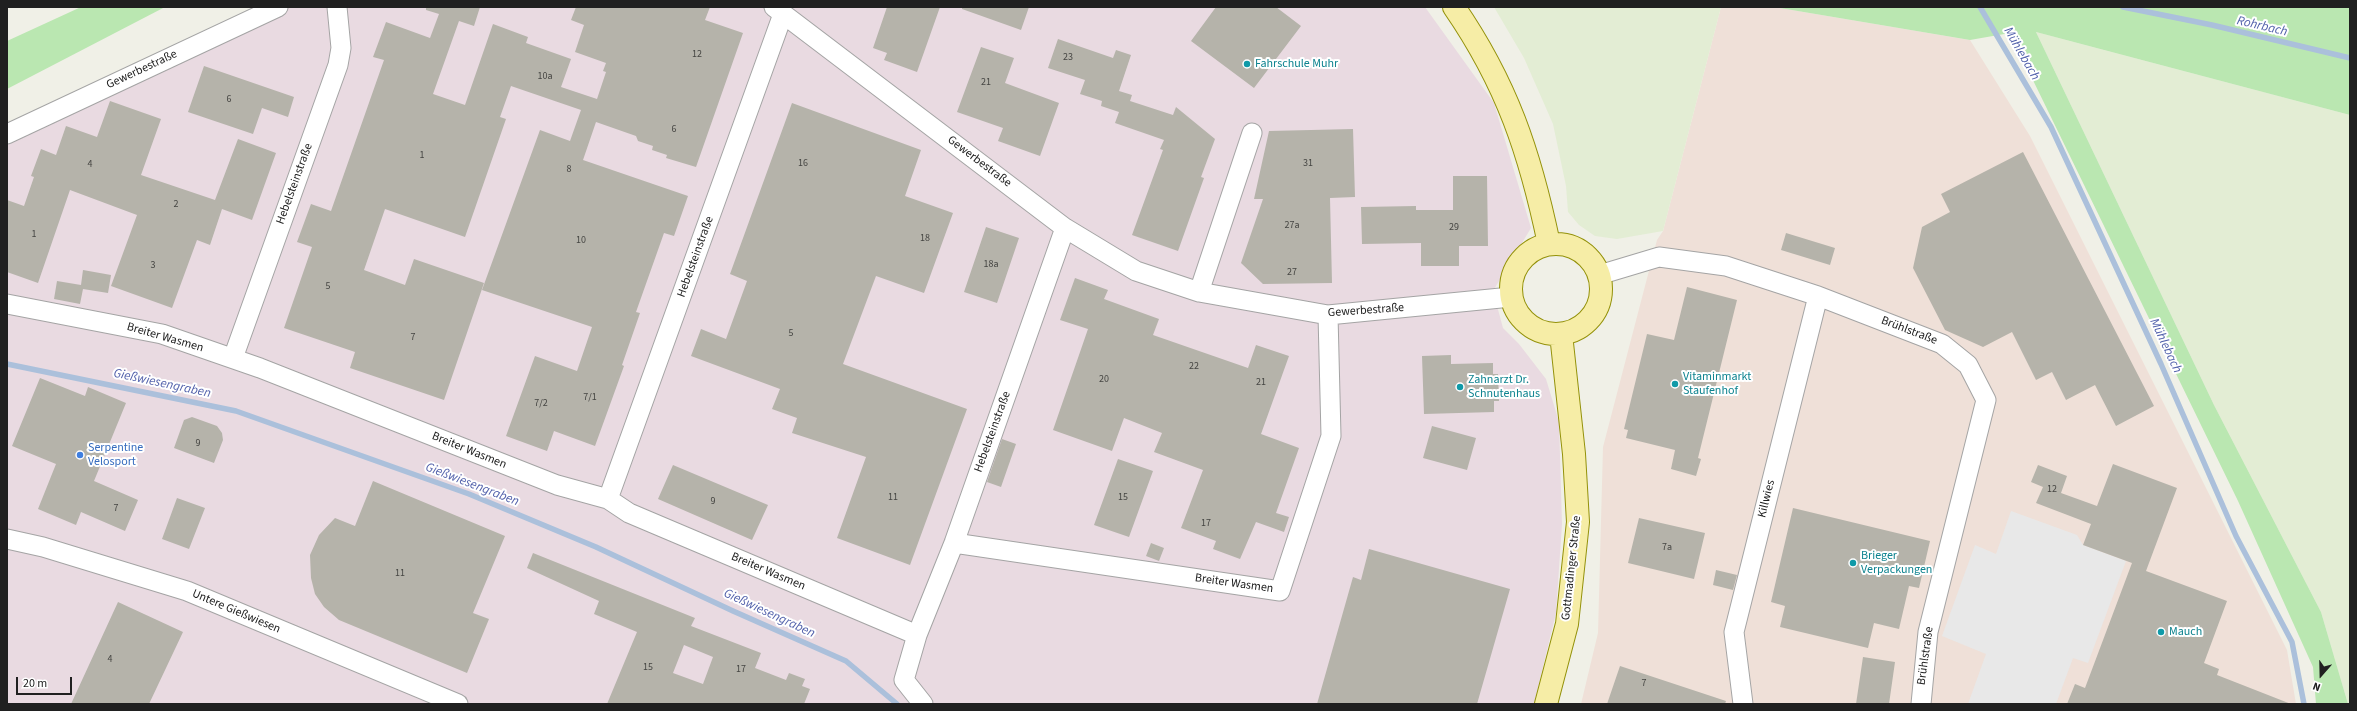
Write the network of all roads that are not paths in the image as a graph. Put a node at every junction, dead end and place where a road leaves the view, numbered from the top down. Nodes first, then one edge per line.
1 (278, 7) edge
2 (337, 7) edge
3 (1454, 7) edge
4 (778, 10) edge
5 (1252, 133) dead end
6 (7, 134) edge
7 (1065, 228) junction
8 (1549, 244) junction
9 (1599, 275) junction
10 (1199, 292) junction
11 (1818, 296) junction
12 (1511, 297) junction
13 (7, 304) edge
14 (1328, 315) junction
15 (1561, 334) junction
16 (233, 358) junction
17 (608, 499) junction
18 (7, 539) edge
19 (954, 543) junction
20 (917, 635) junction
21 (458, 704) edge
22 (924, 704) edge
23 (1546, 704) edge
24 (1743, 704) edge
25 (1921, 704) edge

1 - 6 street, Gewerbestraße
2 - 16 street, Hebelsteinstraße
3 - 8 main road
4 - 7 street, Gewerbestraße
4 - 17 street, Hebelsteinstraße
5 - 10 street
7 - 10 street, Gewerbestraße
7 - 19 street, Hebelsteinstraße
8 - 9 main road
8 - 12 main road
9 - 11 street, Brühlstraße
9 - 15 main road
10 - 14 street, Gewerbestraße
11 - 24 street, Killwies
11 - 25 street, Brühlstraße
12 - 14 street, Gewerbestraße
12 - 15 main road
13 - 16 street, Breiter Wasmen
14 - 19 street, Breiter Wasmen
15 - 23 main road, Gottmadinger Straße
16 - 17 street, Breiter Wasmen
17 - 20 street, Breiter Wasmen
18 - 21 street, Untere Gießwiesen
19 - 20 street, Hebelsteinstraße
20 - 22 street, Hebelsteinstraße

